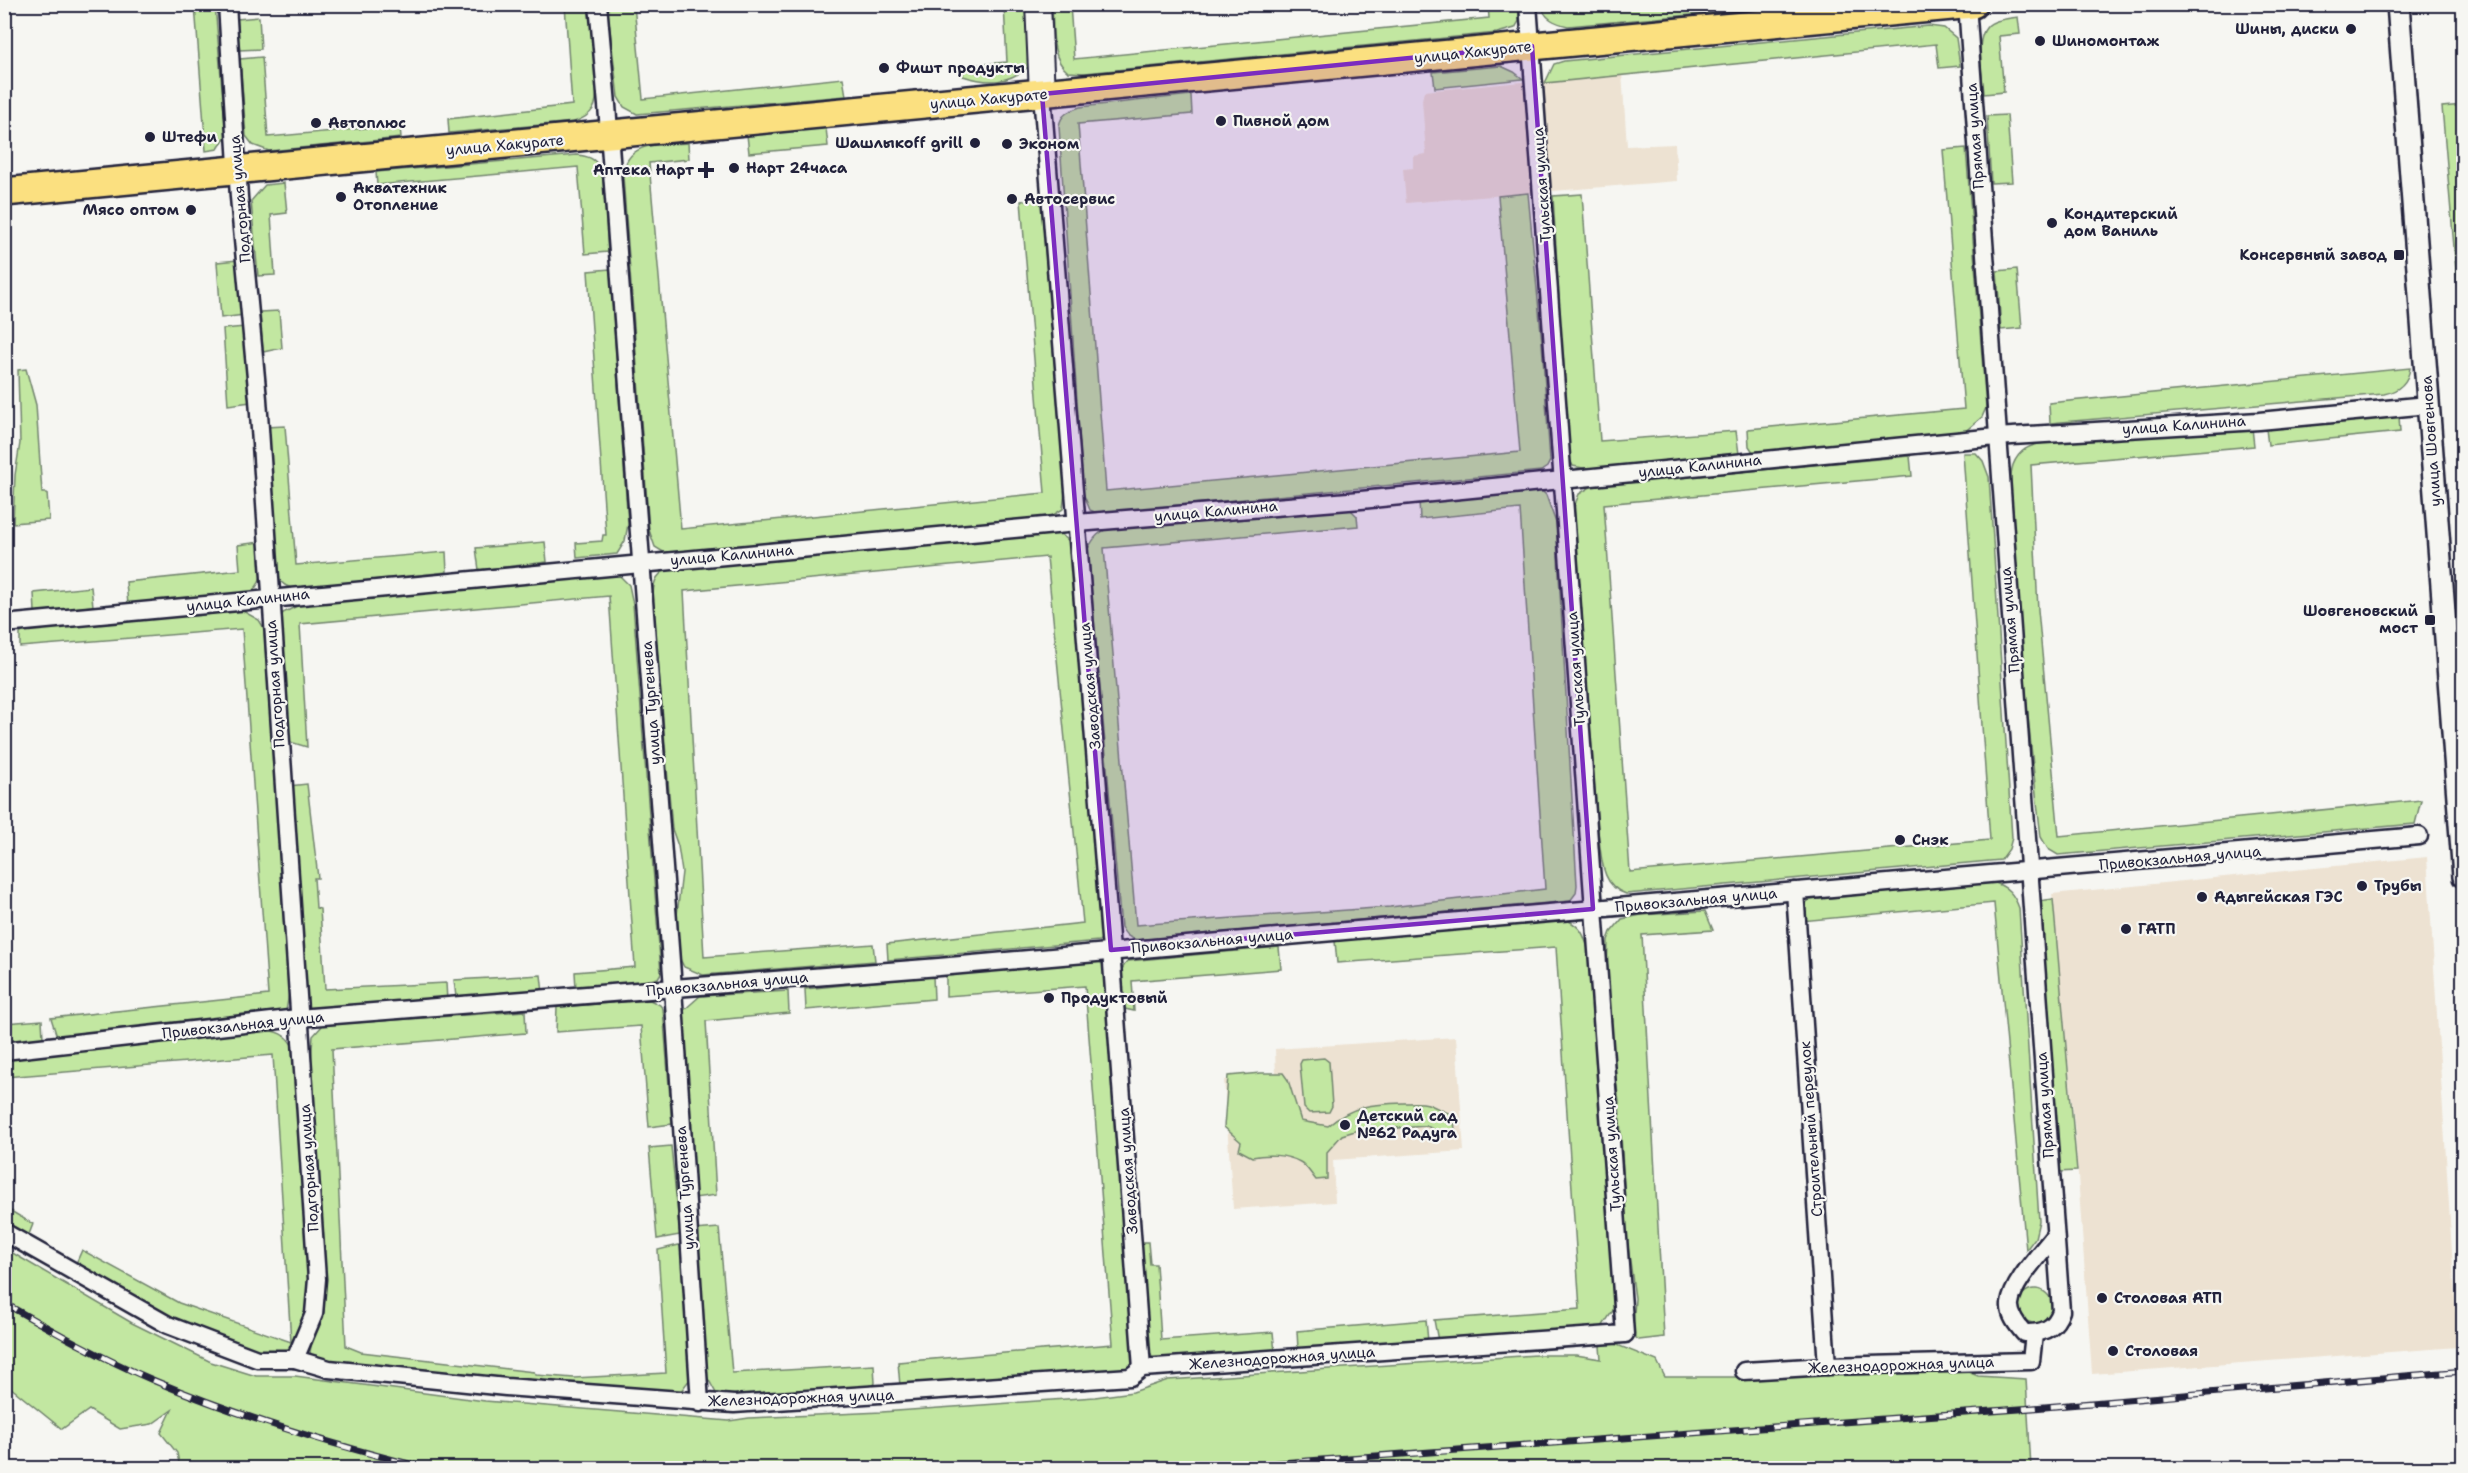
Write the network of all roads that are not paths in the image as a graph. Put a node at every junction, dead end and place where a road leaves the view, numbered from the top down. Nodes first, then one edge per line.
1 (227, 4) edge
2 (598, 4) edge
3 (1038, 4) edge
4 (1528, 4) edge
5 (1973, 4) edge
6 (2398, 4) edge
7 (1967, 5) edge
8 (1532, 46) junction
9 (1042, 94) junction
10 (609, 135) junction
11 (238, 168) junction
12 (4, 192) edge
13 (2428, 405) junction
14 (1996, 437) junction
15 (1563, 480) junction
16 (1077, 523) junction
17 (640, 563) junction
18 (270, 597) junction
19 (4, 624) edge
20 (2419, 836) dead end
21 (2030, 871) junction
22 (2463, 877) edge
23 (1795, 891) junction
24 (1593, 909) junction
25 (1112, 950) junction
26 (673, 988) junction
27 (298, 1018) junction
28 (4, 1051) edge
29 (4, 1232) edge
30 (2054, 1236) junction
31 (1625, 1334) joint
32 (2034, 1334) junction
33 (295, 1359) junction
34 (1827, 1366) junction
35 (1142, 1368) junction
36 (1744, 1371) dead end
37 (700, 1403) junction

1 - 11 street, Подгорная улица
2 - 10 street, улица Тургенева
3 - 9 main road, Заводская улица
4 - 8 street, Тульская улица
5 - 7 main road, улица Хакурате
6 - 13 street, улица Шовгенова
7 - 8 main road, улица Хакурате
7 - 14 street, Прямая улица
8 - 9 main road, улица Хакурате
8 - 15 street, Тульская улица
9 - 10 main road, улица Хакурате
9 - 16 street, Заводская улица
10 - 11 main road, улица Хакурате
10 - 17 street, улица Тургенева
11 - 12 main road, улица Хакурате
11 - 18 street, Подгорная улица
13 - 14 street, улица Калинина
13 - 22 street, улица Шовгенова
14 - 15 street, улица Калинина
14 - 21 street, Прямая улица
15 - 16 street, улица Калинина
15 - 24 street, Тульская улица
16 - 17 street, улица Калинина
16 - 25 street, Заводская улица
17 - 18 street, улица Калинина
17 - 26 street, улица Тургенева
18 - 19 street, улица Калинина
18 - 27 street, Подгорная улица
20 - 21 street, Привокзальная улица
21 - 23 street, Привокзальная улица
21 - 30 street, Прямая улица
23 - 24 street, Привокзальная улица
23 - 34 street, Строительный переулок
24 - 25 street, Привокзальная улица
24 - 31 street, Тульская улица
25 - 26 street, Привокзальная улица
25 - 35 street, Заводская улица
26 - 27 street, Привокзальная улица
26 - 37 street, улица Тургенева
27 - 28 street, Привокзальная улица
27 - 33 street, Подгорная улица
29 - 33 street, Железнодорожная улица
30 - 32 street, Прямая улица
30 - 32 street
31 - 35 street, Железнодорожная улица
32 - 34 street, Железнодорожная улица
33 - 37 street, Железнодорожная улица
34 - 36 street, Железнодорожная улица
35 - 37 street, Железнодорожная улица

